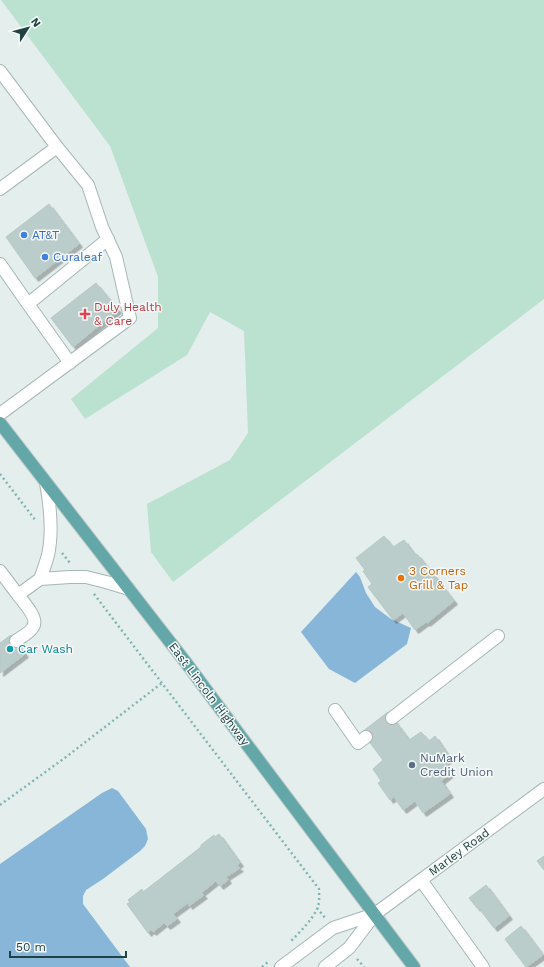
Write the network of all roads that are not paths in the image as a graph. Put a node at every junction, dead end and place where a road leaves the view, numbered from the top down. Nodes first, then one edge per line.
1 (0, 72) edge
2 (57, 147) junction
3 (0, 189) edge
4 (108, 239) junction
5 (0, 264) edge
6 (28, 304) junction
7 (70, 363) junction
8 (0, 414) edge
9 (0, 424) edge
10 (46, 483) junction
11 (0, 571) edge
12 (40, 579) junction
13 (129, 589) junction
14 (18, 594) junction
15 (498, 636) dead end
16 (16, 641) tunnel mouth
17 (335, 710) dead end
18 (392, 718) tunnel mouth
19 (366, 737) dead end
20 (544, 789) edge
21 (421, 880) junction
22 (375, 914) junction
23 (277, 963) edge
24 (325, 967) edge
25 (414, 967) edge
26 (483, 967) edge

1 - 2 street
2 - 3 street
2 - 4 street
4 - 6 street
4 - 7 street
5 - 6 street
6 - 7 street
7 - 8 street
9 - 10 main road, East Lincoln Highway
10 - 12 street
10 - 13 main road, East Lincoln Highway
11 - 14 street
12 - 13 street
12 - 14 street
13 - 22 main road, East Lincoln Highway
14 - 16 street
15 - 18 street
17 - 19 street
20 - 21 street, Marley Road
21 - 22 street, Marley Road
21 - 26 street
22 - 23 street
22 - 24 street
22 - 25 main road, East Lincoln Highway

